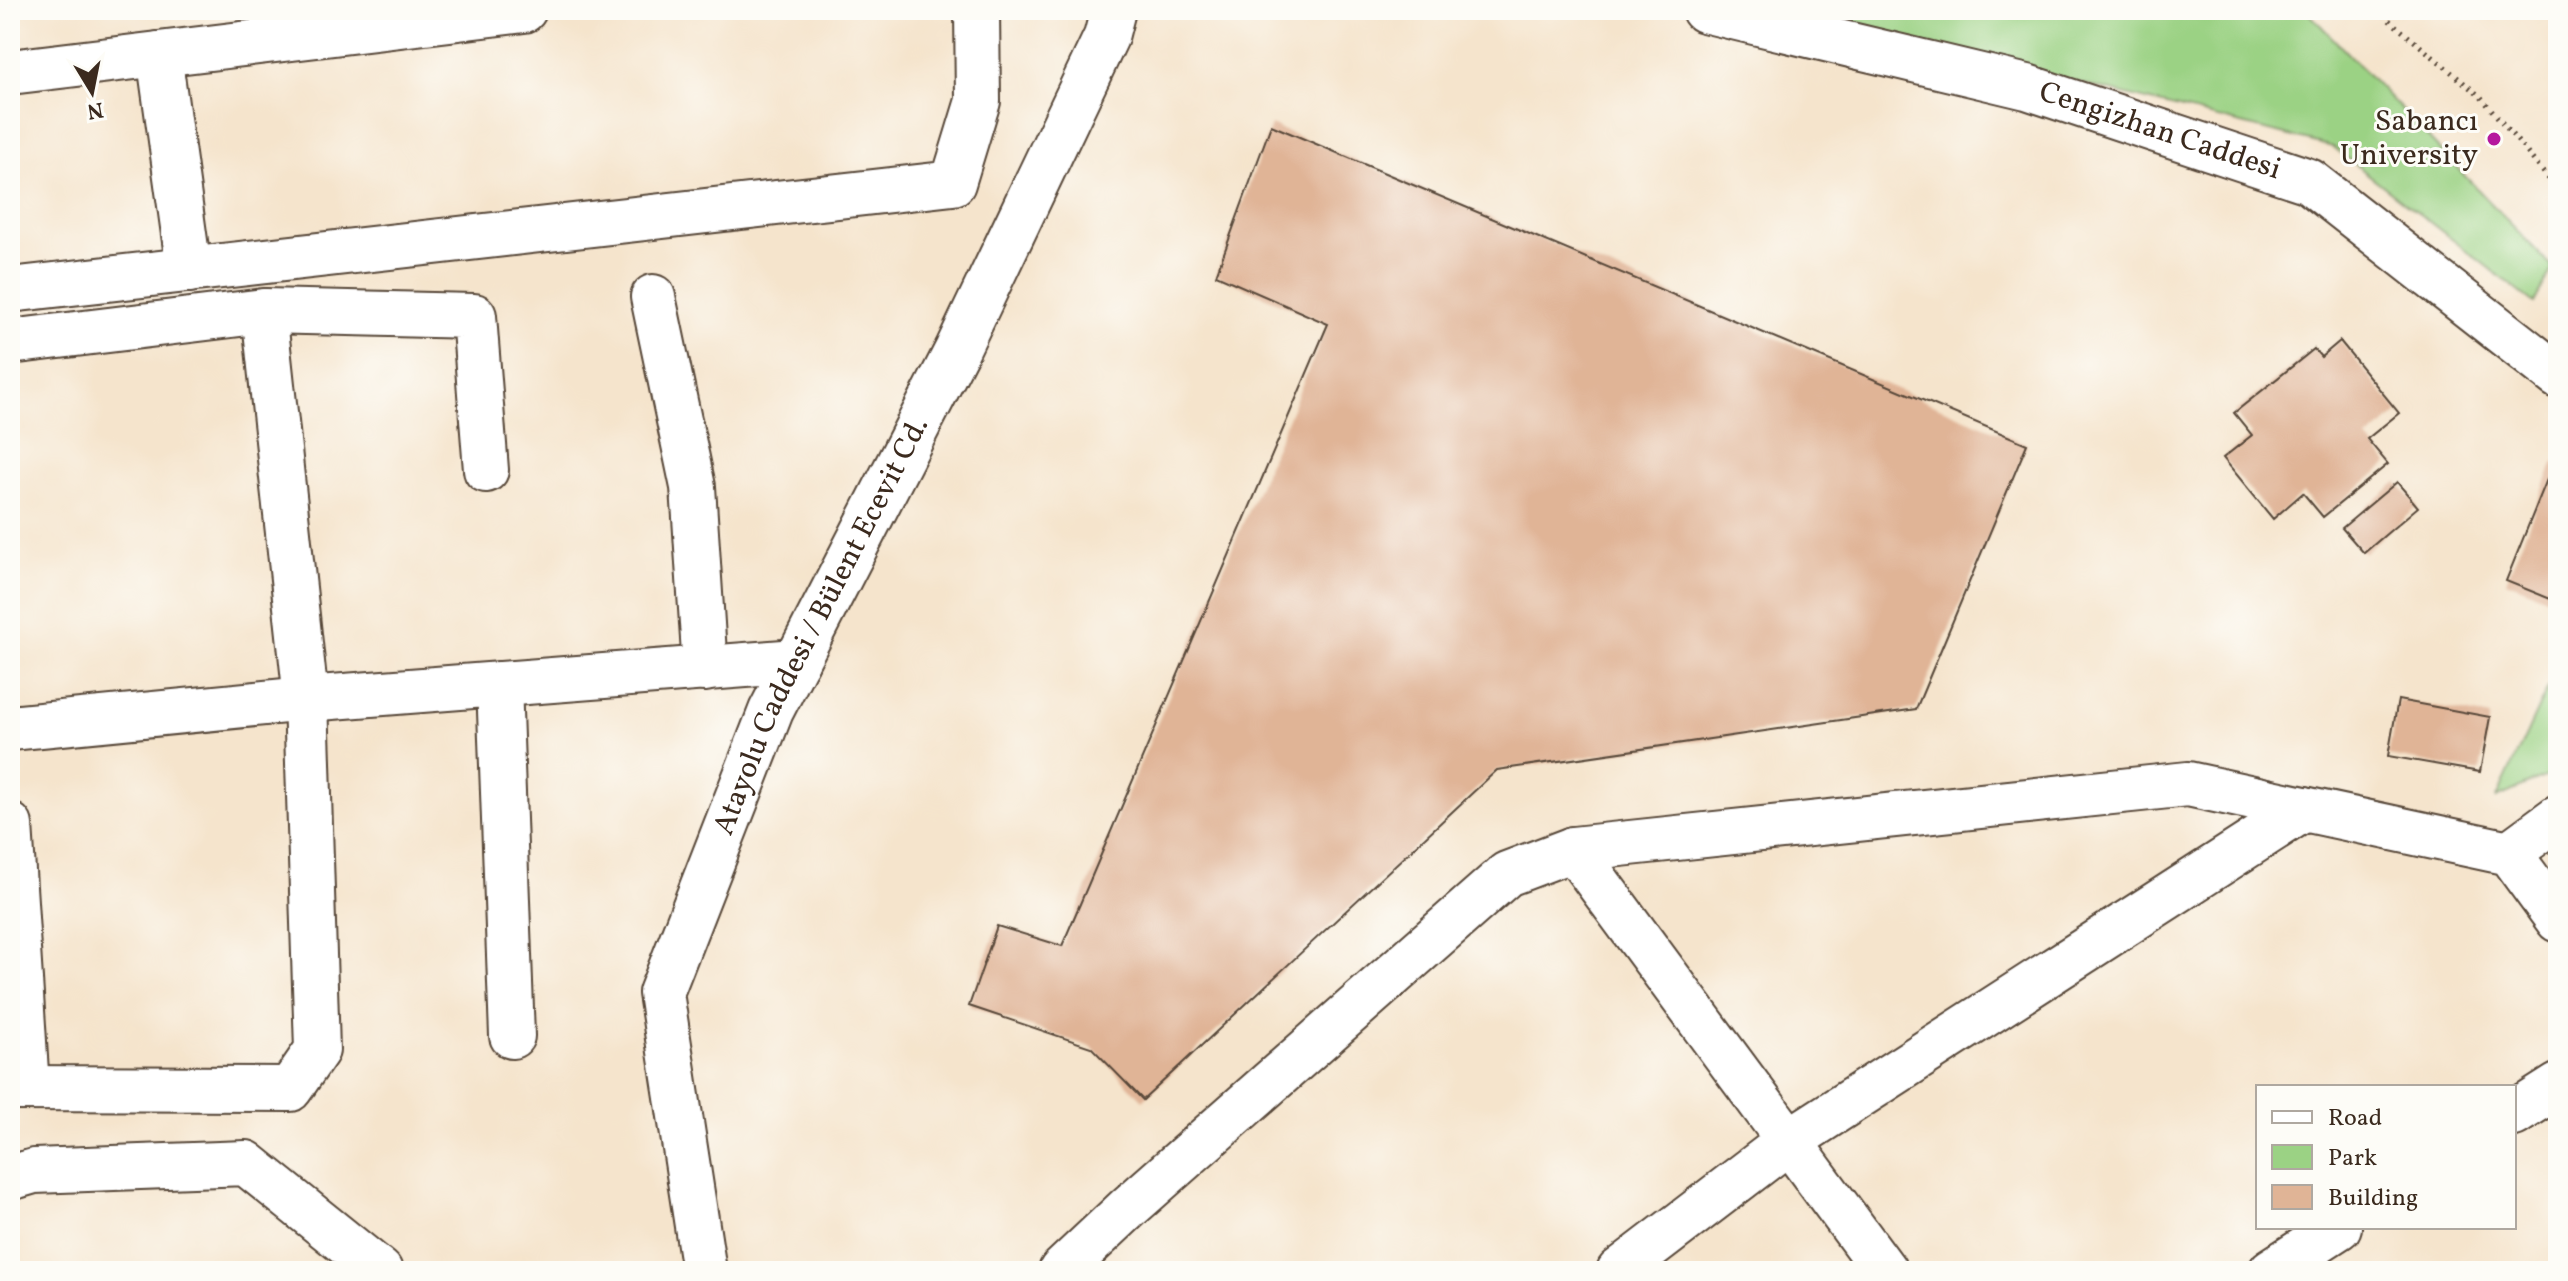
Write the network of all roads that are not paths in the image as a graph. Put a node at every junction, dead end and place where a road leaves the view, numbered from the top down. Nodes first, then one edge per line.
1 (524, 10) edge
2 (977, 10) edge
3 (1113, 10) edge
4 (1704, 10) edge
5 (159, 54) junction
6 (10, 72) edge
7 (189, 270) junction
8 (10, 290) edge
9 (653, 297) dead end
10 (264, 311) junction
11 (10, 342) edge
12 (2558, 376) edge
13 (486, 470) dead end
14 (797, 661) junction
15 (705, 669) junction
16 (499, 684) junction
17 (306, 699) junction
18 (10, 728) edge
19 (2304, 809) junction
20 (2558, 817) edge
21 (10, 825) edge
22 (1573, 849) junction
23 (2509, 853) junction
24 (2558, 920) edge
25 (512, 1036) dead end
26 (2558, 1086) edge
27 (18, 1088) edge
28 (2516, 1113) edge
29 (1789, 1141) junction
30 (10, 1178) edge
31 (2336, 1229) edge
32 (380, 1271) edge
33 (704, 1271) edge
34 (1061, 1271) edge
35 (1619, 1271) edge
36 (1885, 1271) edge
37 (2271, 1271) edge

1 - 5 street
2 - 7 street
3 - 14 street, Atayolu Caddesi / Bülent Ecevit Cd.
4 - 12 street, Cengizhan Caddesi
5 - 6 street
5 - 7 street
7 - 8 street
9 - 15 street
10 - 11 street
10 - 13 street
10 - 17 street
14 - 15 street
14 - 33 street, Atayolu Caddesi / Bülent Ecevit Cd.
15 - 16 street
16 - 17 street
16 - 25 street
17 - 18 street
17 - 27 street
19 - 22 street
19 - 23 street
19 - 29 street
20 - 23 street
21 - 27 street
22 - 29 street
22 - 34 street
23 - 24 street
26 - 28 street
29 - 35 street
29 - 36 street
30 - 32 street
31 - 37 street

